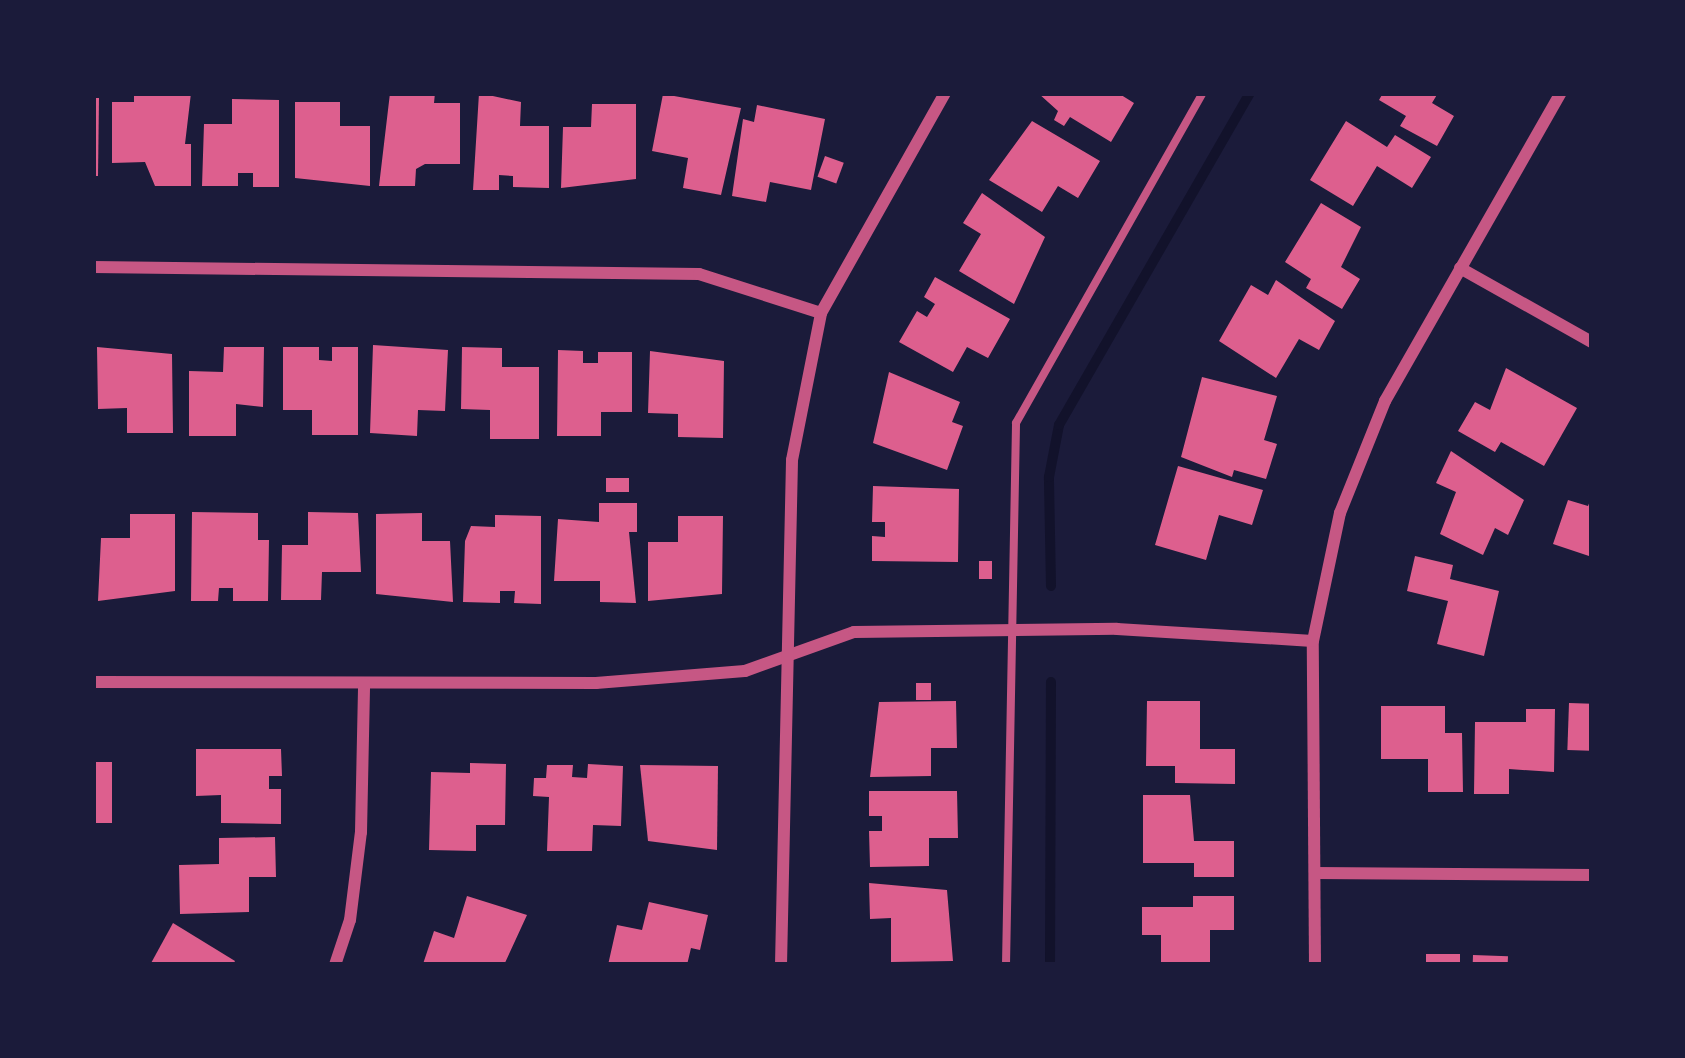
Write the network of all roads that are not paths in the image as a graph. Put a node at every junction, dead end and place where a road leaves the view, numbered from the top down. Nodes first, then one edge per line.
1 (945, 93) edge
2 (1203, 93) edge
3 (1562, 93) edge
4 (93, 267) edge
5 (1460, 268) junction
6 (820, 314) junction
7 (1592, 342) edge
8 (1008, 631) junction
9 (1312, 641) junction
10 (789, 656) junction
11 (93, 682) edge
12 (364, 684) junction
13 (1315, 873) junction
14 (1592, 875) edge
15 (335, 965) edge
16 (781, 965) edge
17 (1006, 965) edge
18 (1315, 965) edge

1 - 6 street
2 - 8 lane
3 - 5 street
4 - 6 street
5 - 7 street
5 - 9 street
6 - 10 street
8 - 9 street
8 - 10 street
8 - 17 lane
9 - 13 street
10 - 12 street
10 - 16 street
11 - 12 street
12 - 15 street
13 - 14 street
13 - 18 street

